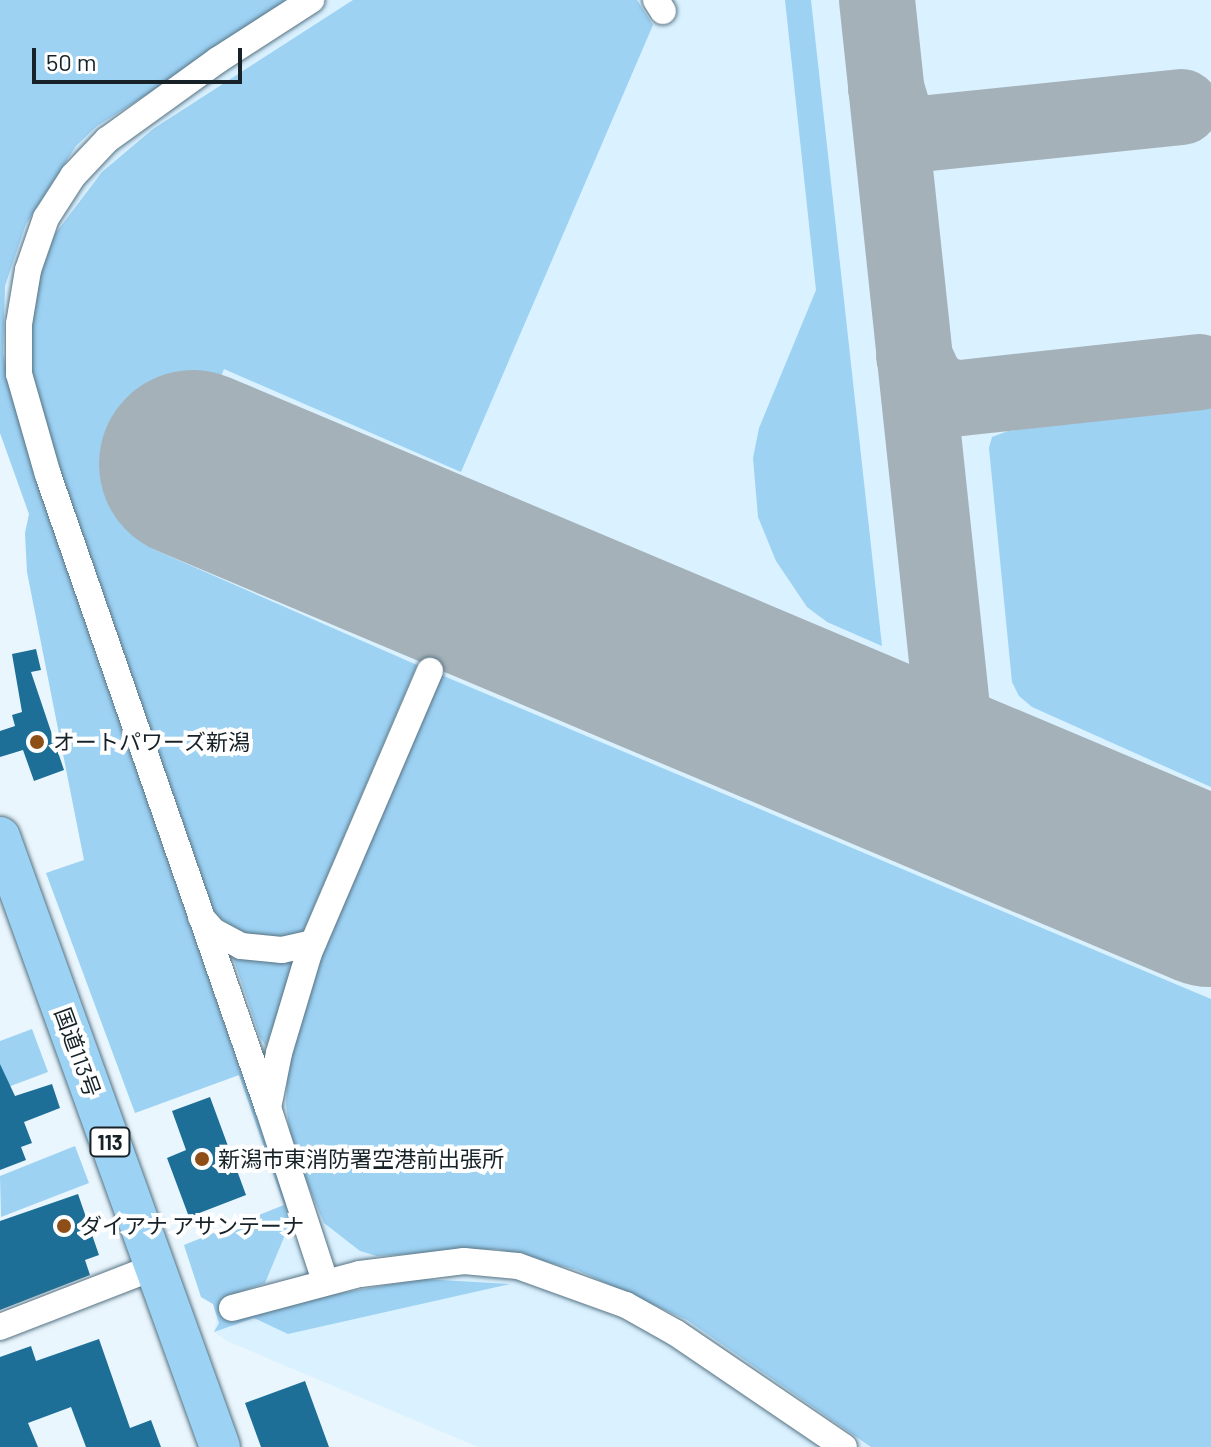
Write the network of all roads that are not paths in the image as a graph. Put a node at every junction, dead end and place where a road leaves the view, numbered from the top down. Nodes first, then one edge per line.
1 (311, 0) edge
2 (430, 671) dead end
3 (0, 837) edge
4 (199, 915) junction
5 (313, 943) junction
6 (268, 1108) junction
7 (155, 1267) junction
8 (325, 1281) junction
9 (232, 1308) dead end
10 (0, 1327) edge
11 (220, 1447) edge
12 (844, 1447) edge

1 - 4 street
2 - 5 street
3 - 7 highway, 国道113号 / 113
4 - 5 street
4 - 6 street
5 - 6 street
6 - 8 street
7 - 10 street
7 - 11 highway, 国道113号 / 113
8 - 9 street
8 - 12 street

